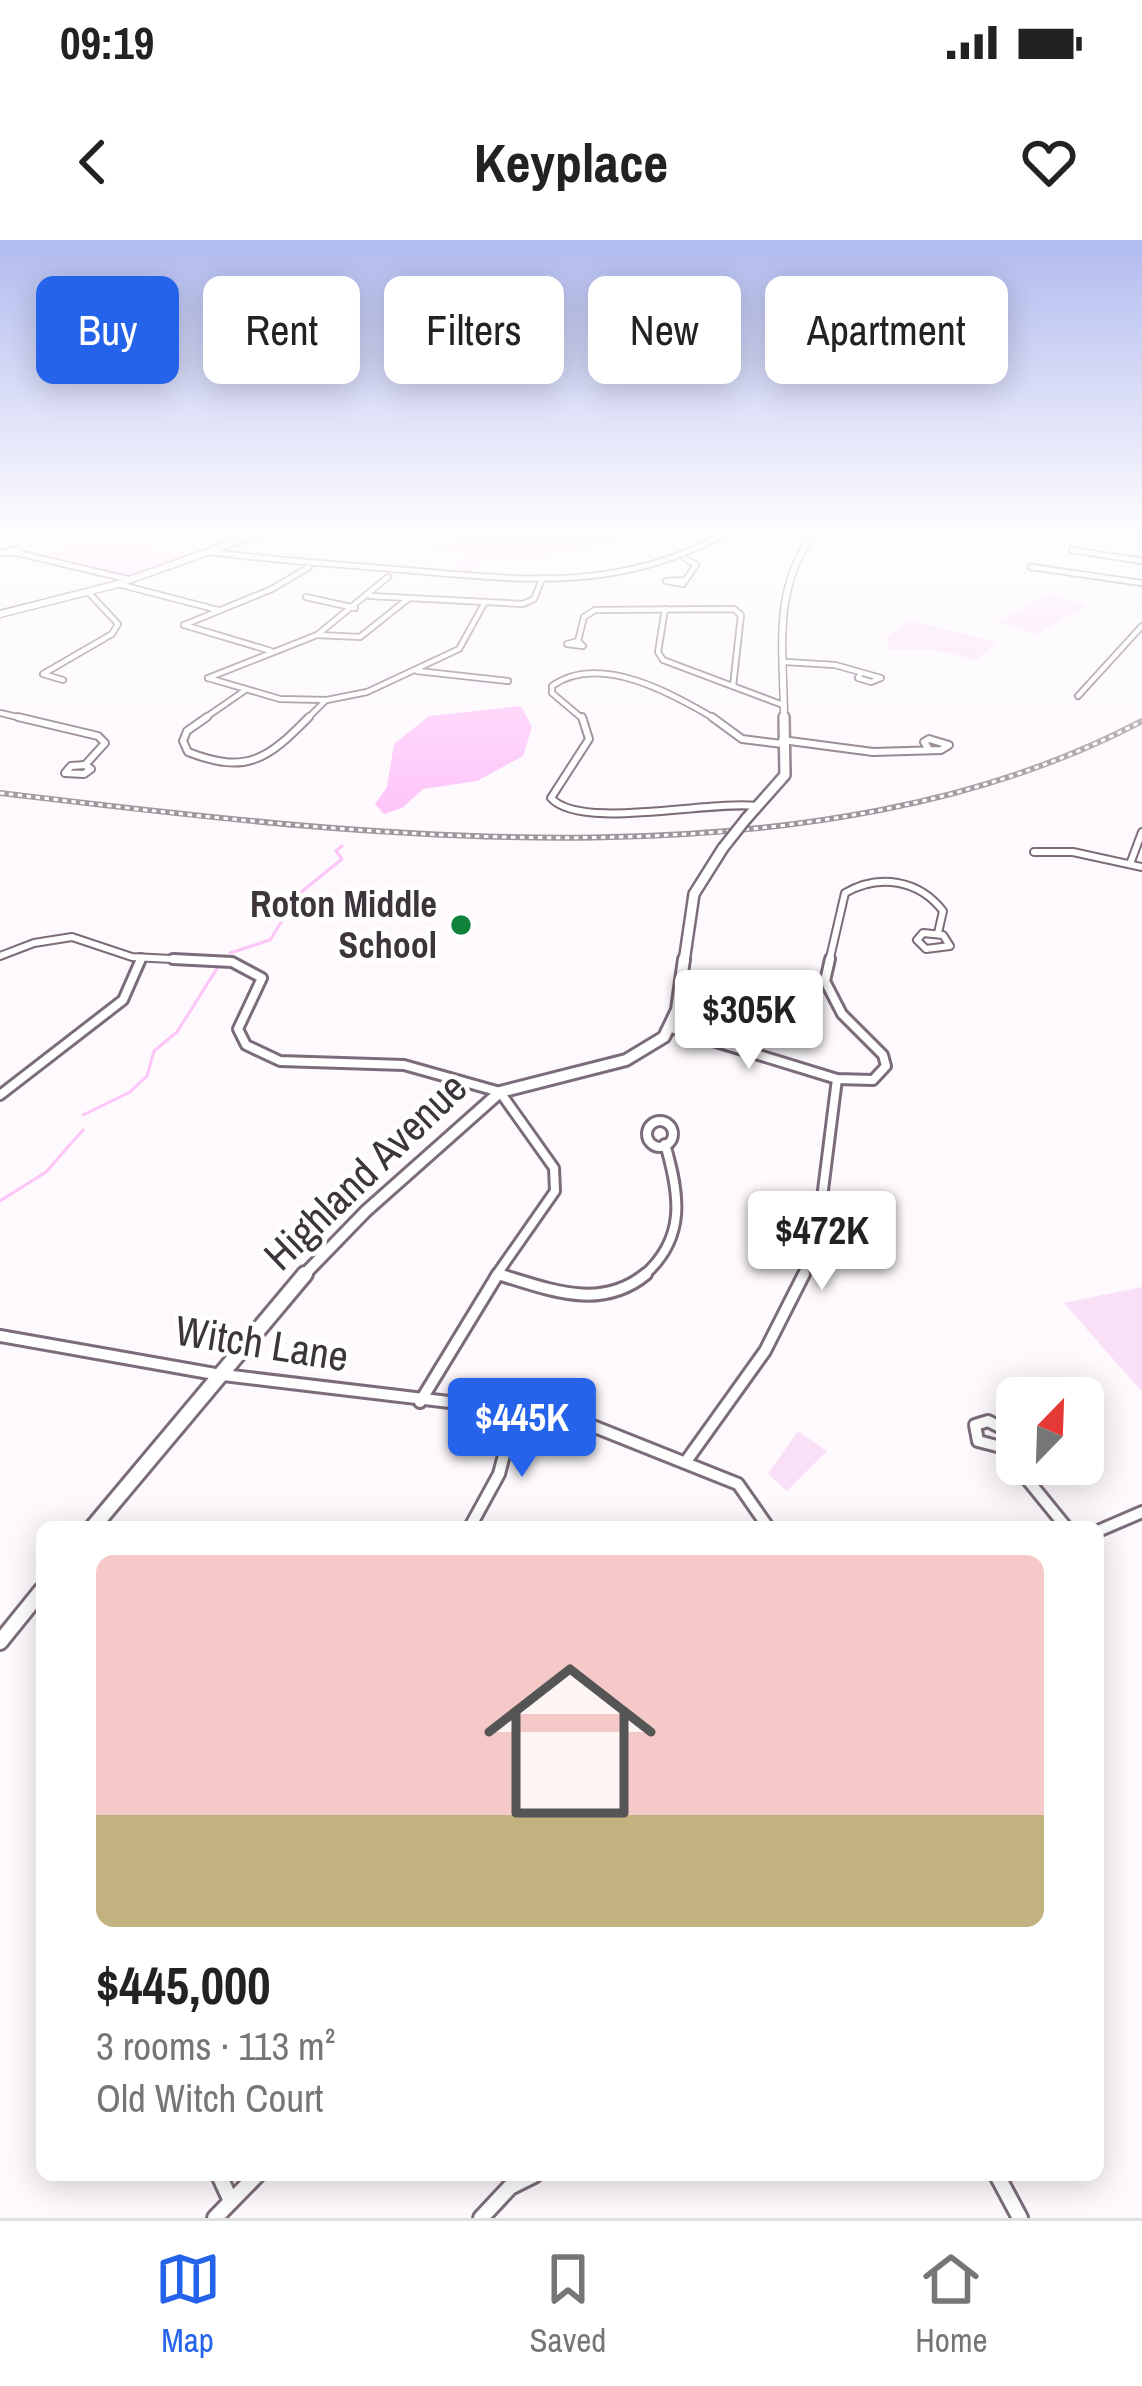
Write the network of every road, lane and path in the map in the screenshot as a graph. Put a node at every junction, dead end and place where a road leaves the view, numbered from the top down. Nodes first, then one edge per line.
1 (117, 625) edge
2 (185, 625) edge
3 (331, 625) edge
4 (375, 625) edge
5 (472, 625) edge
6 (582, 625) edge
7 (663, 625) edge
8 (739, 625) edge
9 (785, 625) edge
10 (1142, 626) edge
11 (317, 635) junction
12 (578, 641) dead end
13 (274, 652) junction
14 (786, 662) junction
15 (417, 671) junction
16 (861, 674) dead end
17 (63, 680) dead end
18 (508, 681) dead end
19 (734, 686) junction
20 (244, 691) junction
21 (1078, 696) dead end
22 (327, 700) junction
23 (783, 705) junction
24 (0, 713) edge
25 (782, 742) junction
26 (928, 748) dead end
27 (86, 765) dead end
28 (757, 806) junction
29 (1142, 832) edge
30 (1034, 852) dead end
31 (1130, 864) junction
32 (1142, 867) edge
33 (938, 933) dead end
34 (0, 956) edge
35 (141, 958) junction
36 (671, 1028) junction
37 (837, 1079) junction
38 (500, 1092) junction
39 (0, 1095) edge
40 (664, 1144) dead end
41 (501, 1275) junction
42 (0, 1336) edge
43 (215, 1374) junction
44 (420, 1402) junction
45 (516, 1410) junction
46 (687, 1460) junction
47 (1032, 1485) edge
48 (1142, 1512) edge
49 (98, 1521) edge
50 (473, 1521) edge
51 (764, 1521) edge
52 (1061, 1521) edge
53 (1104, 1529) edge
54 (36, 1597) edge
55 (0, 1642) edge
56 (222, 2181) edge
57 (251, 2181) edge
58 (522, 2181) edge
59 (1000, 2181) edge
60 (231, 2201) junction
61 (215, 2218) edge
62 (481, 2218) edge
63 (1020, 2218) edge

1 - 17 street
2 - 13 street
3 - 11 street
4 - 11 street
5 - 15 street
6 - 12 street
7 - 19 street
8 - 19 street
9 - 14 street
10 - 21 street
11 - 13 street
13 - 20 street
14 - 16 street
14 - 23 street
15 - 18 street
15 - 22 street
19 - 23 street
20 - 22 street
20 - 22 street
23 - 25 street
24 - 27 street
25 - 26 street
25 - 28 street
25 - 28 street
28 - 36 street, bridge
29 - 31 street
30 - 31 street
31 - 32 street
33 - 37 street
34 - 35 street
35 - 38 street
35 - 39 street
36 - 37 street
36 - 38 street, Highland Avenue
37 - 46 street
38 - 41 street
38 - 43 street, Highland Avenue
40 - 41 street
41 - 44 street
42 - 43 street, Witch Lane
43 - 44 street, Witch Lane
43 - 49 street, Highland Avenue
44 - 45 street, Witch Lane
45 - 46 street, Witch Lane
45 - 50 street
46 - 51 street, Witch Lane
47 - 52 street
48 - 53 street
54 - 55 street
56 - 60 street
57 - 60 street
58 - 62 street
59 - 63 street
60 - 61 street

